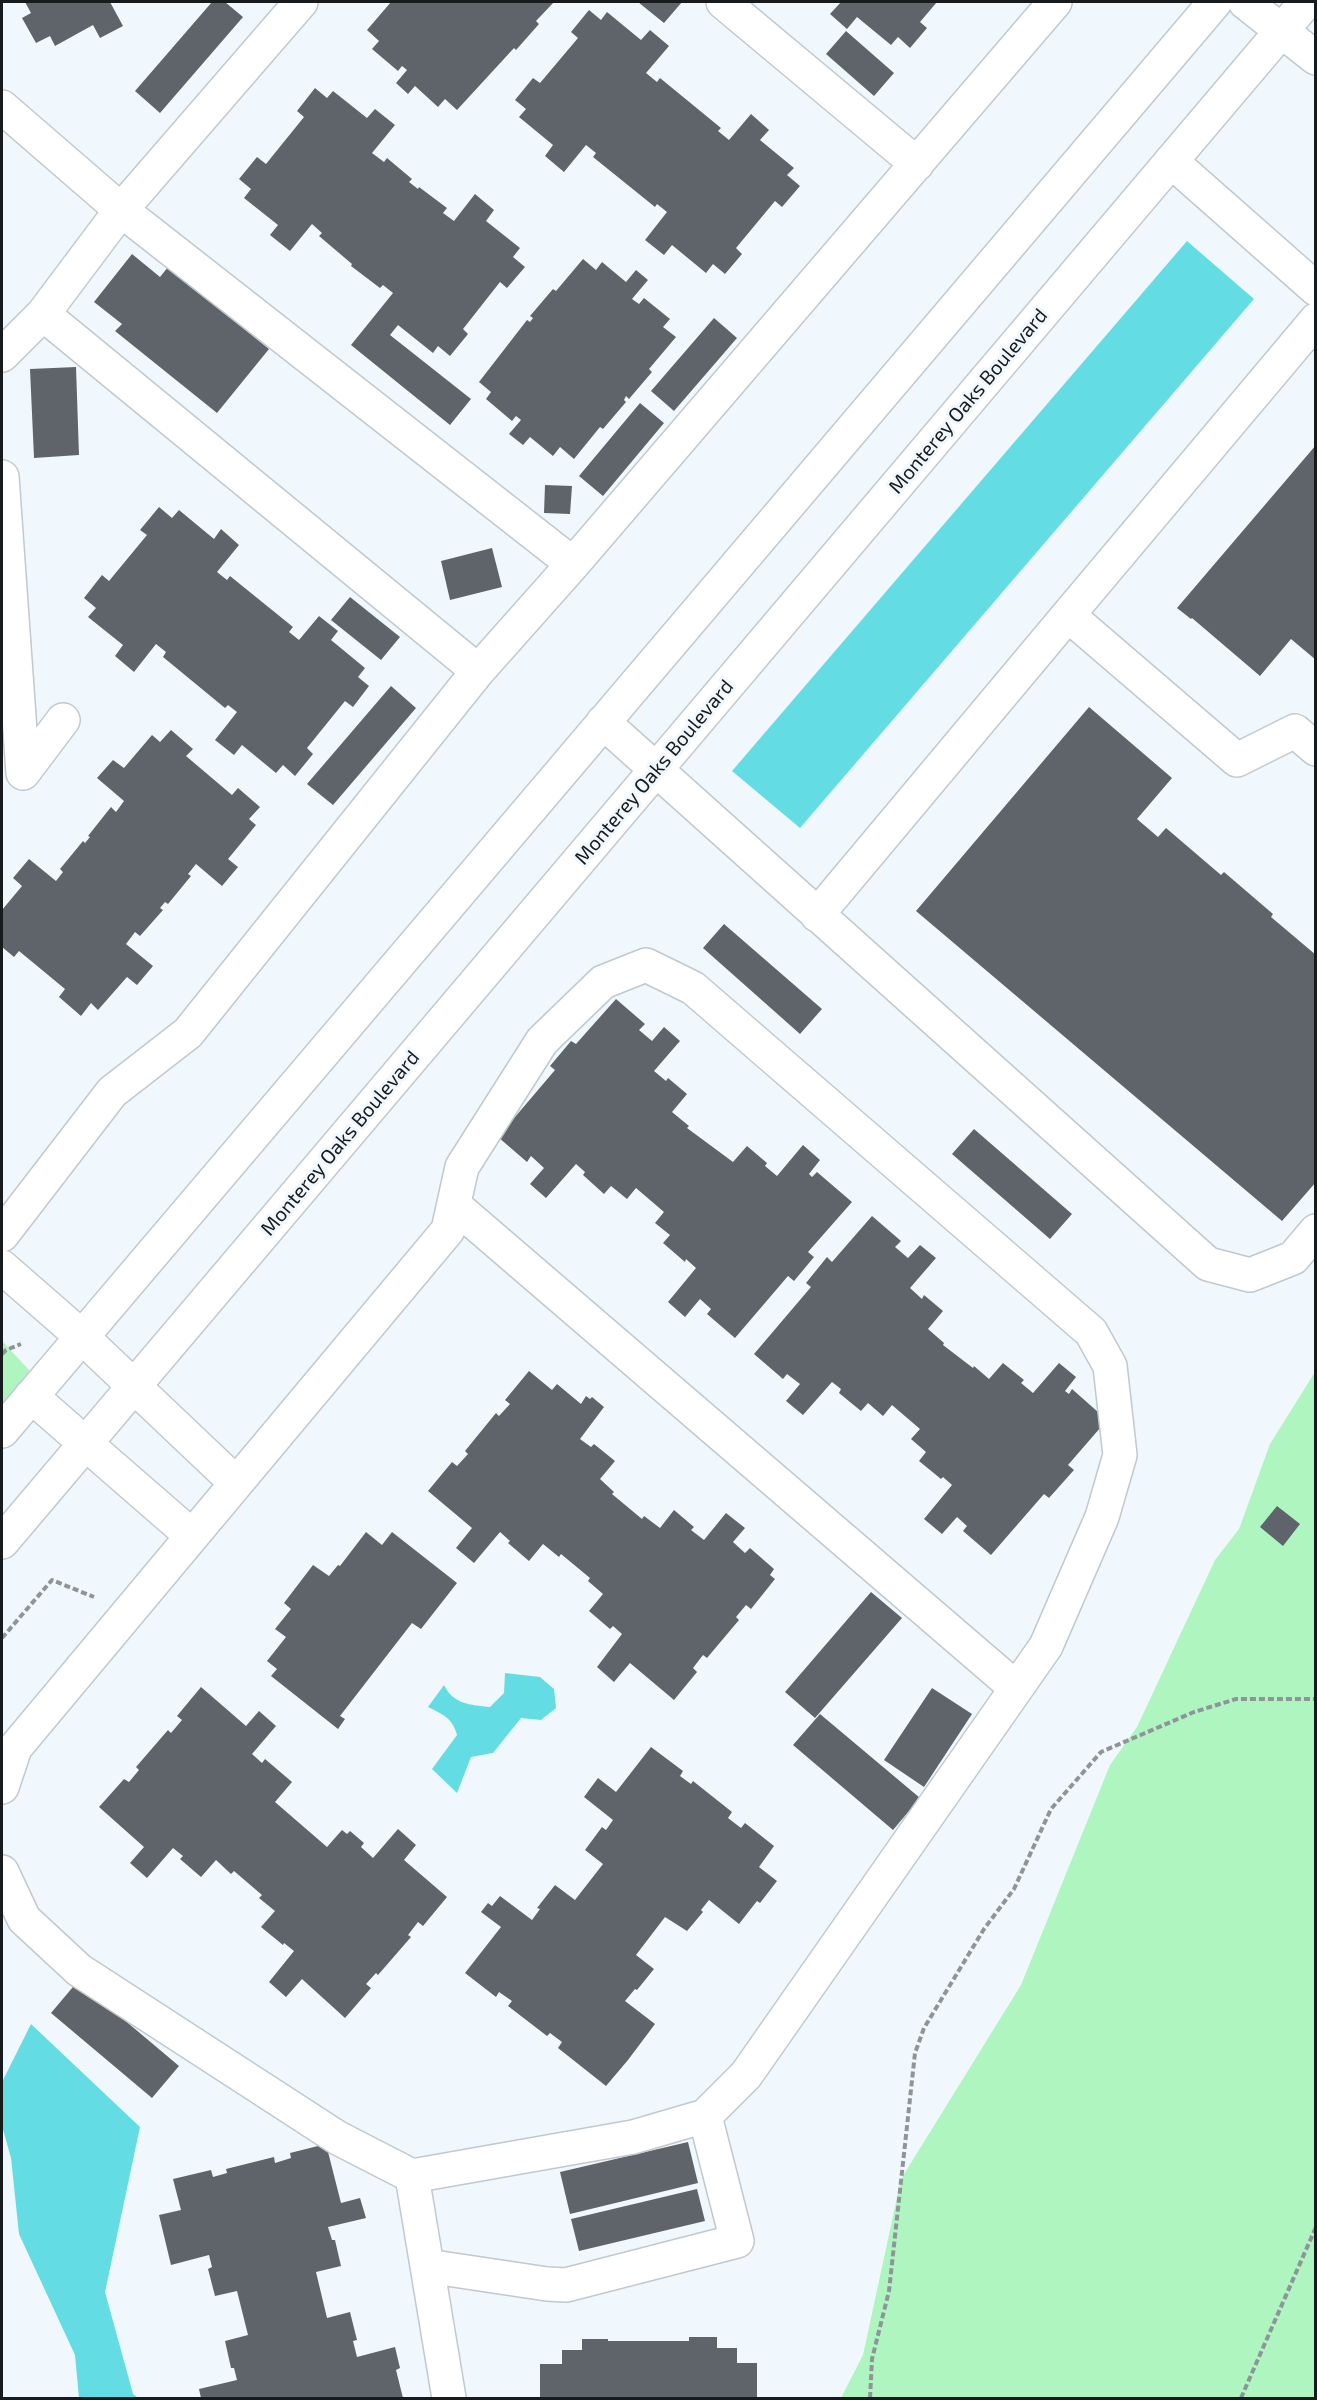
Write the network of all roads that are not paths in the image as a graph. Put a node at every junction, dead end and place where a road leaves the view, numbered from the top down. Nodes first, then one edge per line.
1 (301, 2) edge
2 (723, 2) edge
3 (1055, 2) edge
4 (1215, 2) edge
5 (1245, 2) edge
6 (1306, 2) edge
7 (1281, 30) junction
8 (1316, 58) edge
9 (2, 107) edge
10 (1171, 161) junction
11 (917, 164) junction
12 (122, 210) junction
13 (1316, 289) edge
14 (43, 314) junction
15 (1316, 320) edge
16 (2, 355) edge
17 (2, 477) edge
18 (573, 564) junction
19 (1068, 615) junction
20 (478, 671) junction
21 (63, 720) dead end
22 (603, 722) junction
23 (1316, 749) edge
24 (656, 771) junction
25 (817, 915) junction
26 (454, 1205) junction
27 (1316, 1231) edge
28 (2, 1235) edge
29 (2, 1267) edge
30 (81, 1336) junction
31 (133, 1387) junction
32 (31, 1396) junction
33 (2, 1431) edge
34 (86, 1442) junction
35 (236, 1483) junction
36 (192, 1536) junction
37 (2, 1542) edge
38 (1016, 1688) junction
39 (2, 1787) edge
40 (2, 1872) edge
41 (705, 2116) junction
42 (412, 2176) junction
43 (427, 2266) junction
44 (449, 2398) edge

1 - 12 street
2 - 11 street
3 - 11 street
4 - 22 street
5 - 7 street
6 - 7 street, Monterey Oaks Boulevard
7 - 8 street
7 - 10 street, Monterey Oaks Boulevard
9 - 12 street
10 - 13 street
10 - 24 street, Monterey Oaks Boulevard
11 - 18 street
12 - 14 street
12 - 18 street
14 - 16 street
14 - 20 street
15 - 19 street
17 - 21 street
18 - 20 street
19 - 23 street
19 - 25 street
20 - 28 street
22 - 24 street
22 - 30 street
24 - 25 street
24 - 31 street, Monterey Oaks Boulevard
25 - 27 street
26 - 35 street
26 - 38 street
26 - 38 street
29 - 30 street
30 - 31 street
30 - 32 street
31 - 34 street, Monterey Oaks Boulevard
31 - 35 street
32 - 33 street
32 - 34 street
34 - 36 street
34 - 37 street, Monterey Oaks Boulevard
35 - 36 street
36 - 39 street
38 - 41 street
40 - 42 street
41 - 42 street
41 - 43 street
42 - 43 street
43 - 44 street

